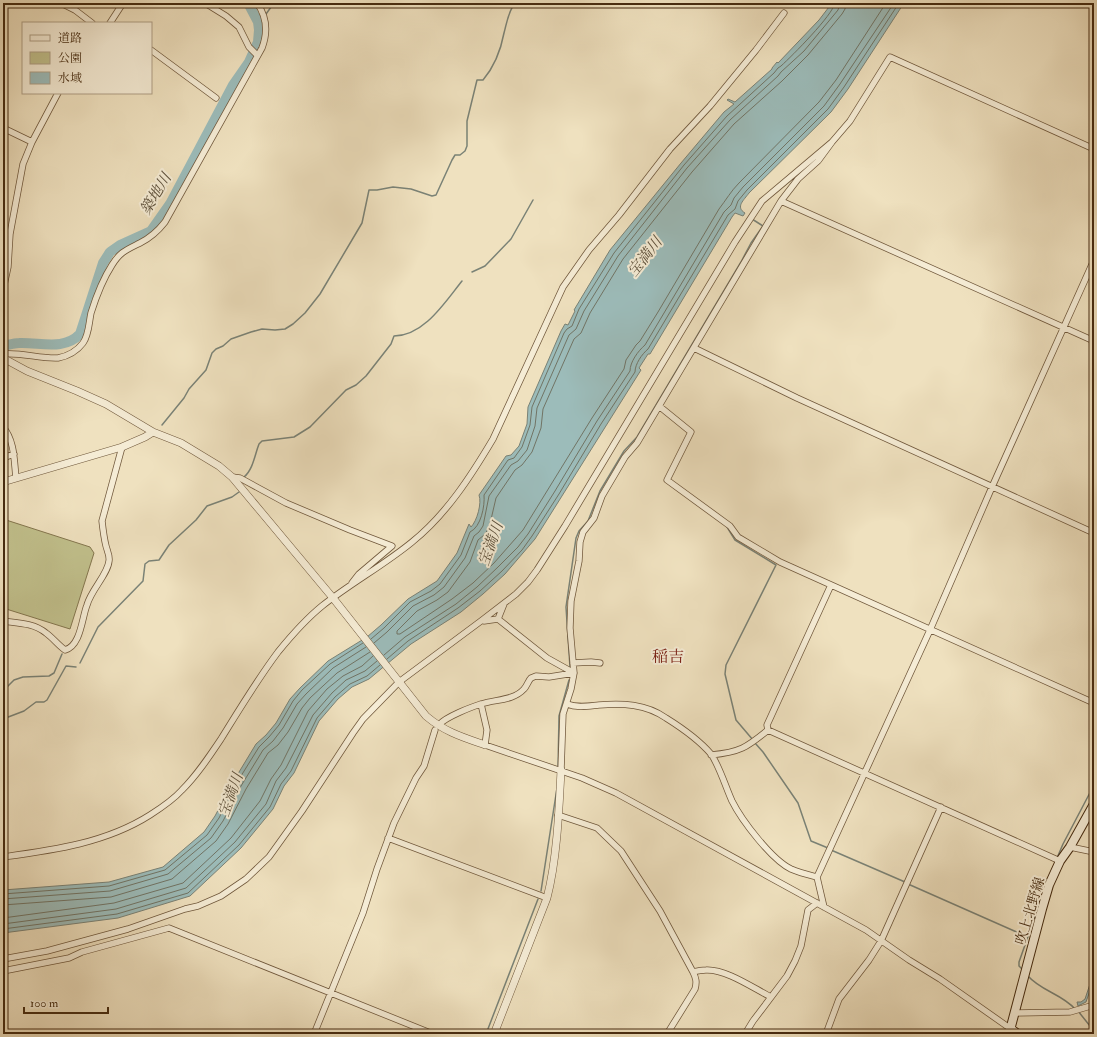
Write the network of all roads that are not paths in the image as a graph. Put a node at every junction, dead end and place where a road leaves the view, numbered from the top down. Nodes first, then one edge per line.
1 (61, 3) edge
2 (123, 3) edge
3 (204, 3) edge
4 (257, 3) edge
5 (784, 13) dead end
6 (91, 22) edge
7 (111, 22) edge
8 (152, 51) edge
9 (256, 54) dead end
10 (57, 94) edge
11 (216, 98) dead end
12 (3, 128) edge
13 (32, 142) junction
14 (832, 142) junction
15 (1094, 149) edge
16 (781, 201) junction
17 (1094, 260) edge
18 (3, 290) edge
19 (1064, 328) junction
20 (1094, 341) edge
21 (694, 348) junction
22 (3, 354) edge
23 (3, 358) edge
24 (659, 406) junction
25 (3, 427) edge
26 (153, 432) junction
27 (122, 447) junction
28 (14, 454) junction
29 (3, 458) edge
30 (232, 476) junction
31 (16, 478) junction
32 (3, 482) edge
33 (992, 488) junction
34 (1094, 533) edge
35 (831, 585) junction
36 (348, 588) junction
37 (334, 600) junction
38 (504, 604) junction
39 (498, 618) junction
40 (3, 621) edge
41 (481, 621) junction
42 (930, 630) junction
43 (573, 663) junction
44 (600, 663) dead end
45 (574, 673) junction
46 (399, 682) junction
47 (1094, 703) edge
48 (481, 704) junction
49 (567, 704) junction
50 (440, 724) dead end
51 (435, 730) dead end
52 (768, 730) junction
53 (485, 745) junction
54 (711, 755) junction
55 (561, 770) junction
56 (864, 773) junction
57 (1094, 804) edge
58 (941, 807) junction
59 (558, 815) junction
60 (388, 838) junction
61 (1070, 848) junction
62 (1094, 852) edge
63 (3, 857) edge
64 (1060, 861) junction
65 (818, 877) junction
66 (547, 898) junction
67 (816, 903) junction
68 (824, 907) junction
69 (881, 941) junction
70 (3, 959) edge
71 (3, 971) edge
72 (694, 972) junction
73 (331, 993) junction
74 (770, 998) junction
75 (1094, 1005) edge
76 (1016, 1013) junction
77 (1013, 1032) edge
78 (314, 1034) edge
79 (433, 1034) edge
80 (494, 1034) edge
81 (667, 1034) edge
82 (745, 1034) edge
83 (826, 1034) edge

1 - 6 street
2 - 7 street
3 - 9 street
4 - 22 street
5 - 36 street
8 - 11 street
10 - 13 street
12 - 13 street
13 - 18 street
14 - 15 street
14 - 16 street
14 - 38 street
16 - 19 street
16 - 21 street
17 - 19 street
19 - 20 street
19 - 33 street
21 - 24 street
21 - 33 street
23 - 26 street
24 - 35 street
24 - 43 street
25 - 28 street
26 - 27 street
26 - 30 street
27 - 31 street
27 - 40 street
28 - 29 street
28 - 31 street
30 - 36 street
30 - 37 street
31 - 32 street
33 - 34 street
33 - 42 street
35 - 42 street
35 - 52 street
36 - 37 street
37 - 46 street
37 - 63 street
38 - 39 street
38 - 41 street
39 - 41 street
39 - 45 street
41 - 46 street
42 - 47 street
42 - 56 street
43 - 44 street
43 - 45 street
45 - 48 street
45 - 49 street
46 - 53 street
46 - 70 street
48 - 50 street
48 - 53 street
49 - 54 street
49 - 55 street
51 - 60 street
52 - 54 street
52 - 56 street
53 - 55 street
54 - 65 street
55 - 59 street
55 - 67 street
56 - 58 street
56 - 65 street
57 - 61 main road, 吹上北野線
58 - 64 street
58 - 69 street
59 - 66 street
59 - 72 street
60 - 66 street
60 - 73 street
61 - 62 street
61 - 64 main road, 吹上北野線
64 - 76 main road, 吹上北野線
65 - 68 street
66 - 80 street
67 - 68 street
67 - 74 street
68 - 69 street
69 - 77 street
69 - 83 street
71 - 73 street
72 - 74 street
72 - 81 street
73 - 78 street
73 - 79 street
74 - 82 street
75 - 76 street
76 - 77 main road, 吹上北野線

